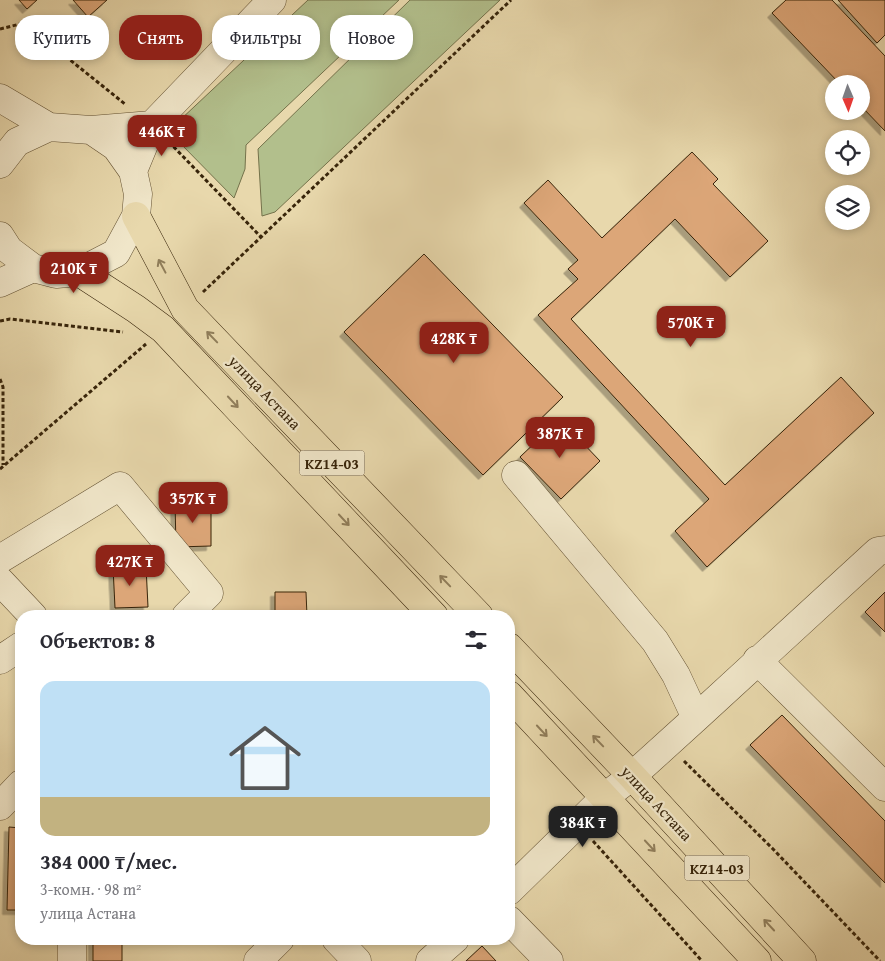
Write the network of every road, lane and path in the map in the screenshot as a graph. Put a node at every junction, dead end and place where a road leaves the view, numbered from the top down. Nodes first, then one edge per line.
1 (511, 0) edge
2 (264, 3) edge
3 (0, 98) edge
4 (152, 126) junction
5 (50, 127) junction
6 (91, 130) junction
7 (0, 164) edge
8 (133, 171) junction
9 (136, 216) junction
10 (0, 236) edge
11 (33, 268) junction
12 (79, 272) junction
13 (0, 283) edge
14 (185, 309) junction
15 (0, 321) edge
16 (129, 336) dead end
17 (153, 337) junction
18 (136, 341) dead end
19 (0, 379) edge
20 (2, 468) edge
21 (516, 475) dead end
22 (885, 550) edge
23 (0, 559) edge
24 (0, 581) edge
25 (27, 610) edge
26 (192, 610) edge
27 (428, 610) edge
28 (473, 610) edge
29 (15, 650) edge
30 (515, 653) edge
31 (0, 660) edge
32 (757, 660) junction
33 (515, 701) edge
34 (696, 718) junction
35 (667, 744) junction
36 (632, 776) junction
37 (885, 787) edge
38 (15, 790) edge
39 (605, 797) junction
40 (0, 806) edge
41 (578, 824) junction
42 (515, 885) edge
43 (515, 926) edge
44 (72, 945) edge
45 (274, 945) edge
46 (342, 945) edge
47 (448, 945) edge
48 (72, 961) edge
49 (258, 961) edge
50 (357, 961) edge
51 (430, 961) edge
52 (549, 961) edge
53 (702, 961) edge
54 (757, 961) edge
55 (802, 961) edge
56 (880, 961) edge

1 - 14 path
2 - 4 street
3 - 5 street
4 - 6 street
4 - 8 street
5 - 6 street
5 - 7 street
6 - 8 street
8 - 9 street
9 - 12 street
14 -> 9 main road, улица Астана / KZ14-03
10 - 11 street
11 - 12 street
11 - 13 street
12 - 17 main road, улица Астана / KZ14-03
28 -> 14 main road, улица Астана / KZ14-03
15 - 16 path
17 - 18 path
17 - 20 path
17 -> 27 main road, улица Астана / KZ14-03
19 - 20 path
21 - 34 street
22 - 32 street
23 - 26 street
24 - 25 street
29 - 31 street
36 -> 30 main road, улица Астана / KZ14-03
32 - 34 street
32 - 37 street
33 -> 39 main road, KZ14-03
34 - 35 street
35 - 36 street
35 - 56 path
36 - 39 street
55 -> 36 main road, улица Астана / KZ14-03
38 - 40 street
39 - 41 street
39 -> 54 main road, KZ14-03
41 - 42 street
41 - 53 path
43 - 52 street
44 - 48 street
45 - 49 street
46 - 50 street
47 - 51 street

